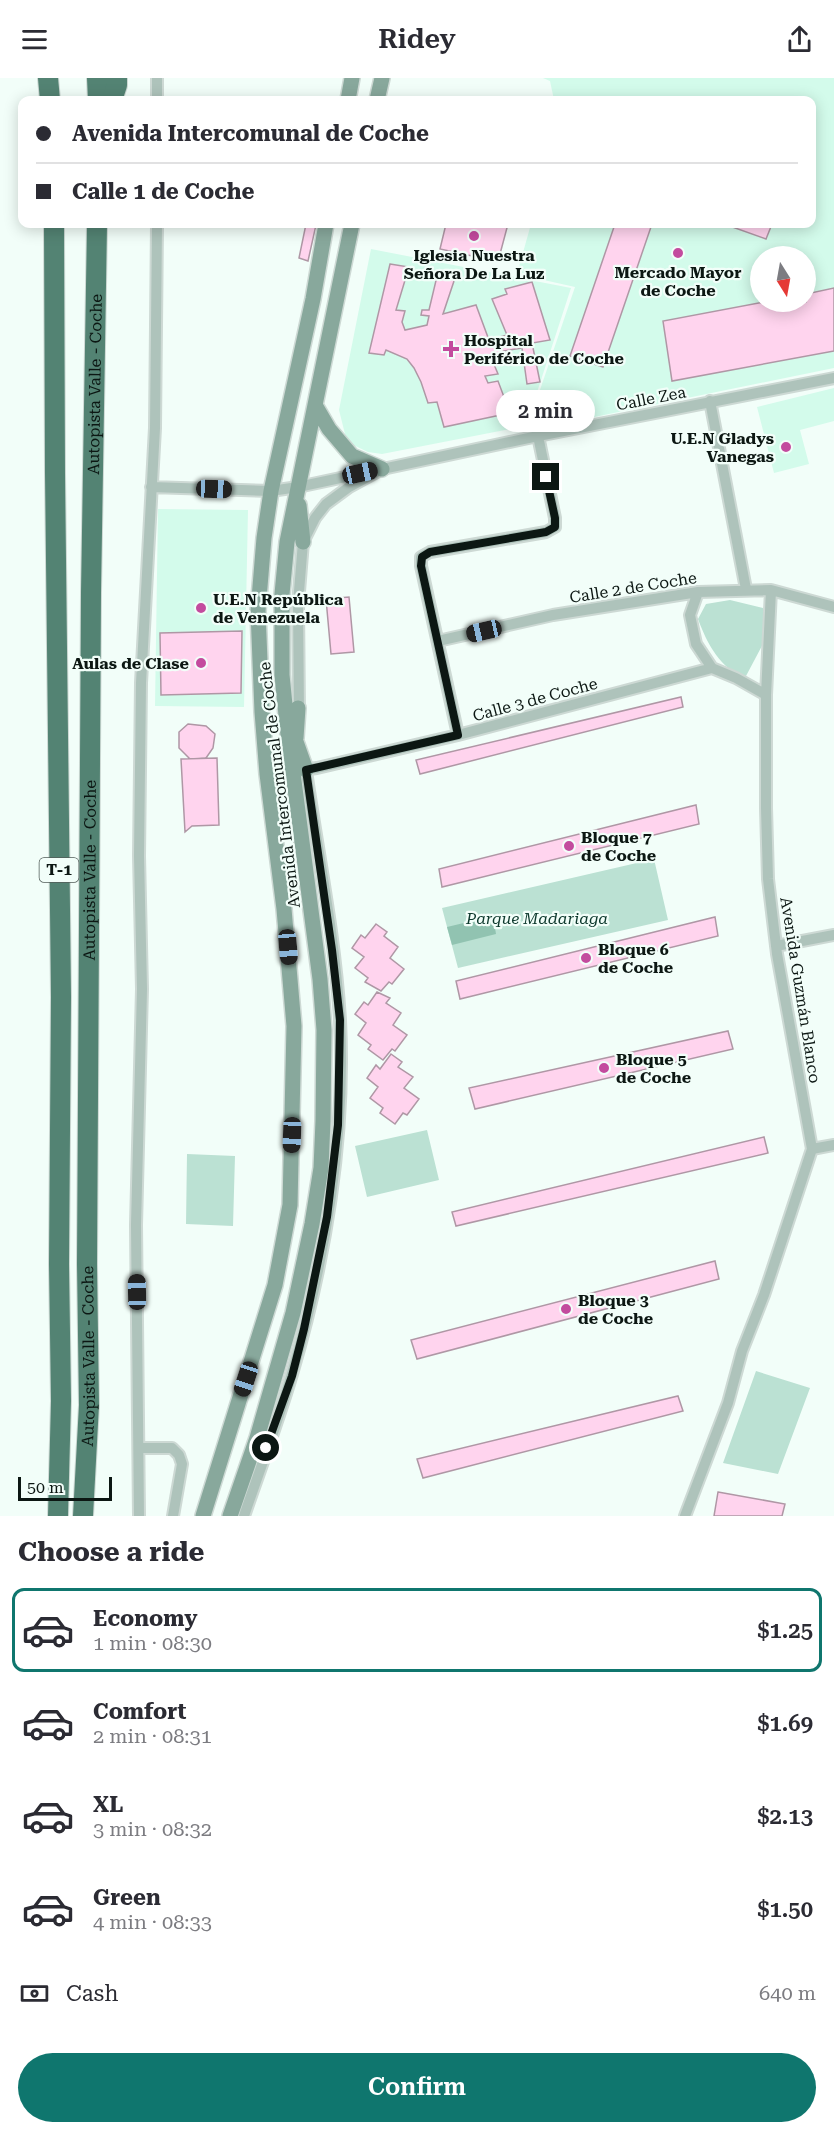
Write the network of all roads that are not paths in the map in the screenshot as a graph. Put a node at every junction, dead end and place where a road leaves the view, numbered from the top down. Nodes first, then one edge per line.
1 (48, 78) edge
2 (56, 78) edge
3 (97, 78) edge
4 (117, 78) edge
5 (157, 78) edge
6 (352, 78) edge
7 (382, 78) edge
8 (50, 96) edge
9 (55, 96) edge
10 (98, 96) edge
11 (113, 96) edge
12 (157, 96) edge
13 (349, 96) edge
14 (378, 96) edge
15 (54, 228) edge
16 (98, 228) edge
17 (157, 228) edge
18 (325, 228) edge
19 (351, 228) edge
20 (834, 378) edge
21 (710, 401) junction
22 (315, 405) junction
23 (538, 436) junction
24 (382, 469) junction
25 (151, 487) junction
26 (298, 487) junction
27 (271, 491) junction
28 (303, 542) junction
29 (746, 590) junction
30 (771, 590) junction
31 (698, 592) junction
32 (834, 607) edge
33 (438, 641) junction
34 (712, 668) junction
35 (766, 695) junction
36 (292, 709) junction
37 (458, 735) junction
38 (299, 770) junction
39 (267, 774) junction
40 (834, 935) edge
41 (776, 946) junction
42 (834, 1145) edge
43 (812, 1149) junction
44 (138, 1448) junction
45 (58, 1516) edge
46 (83, 1516) edge
47 (139, 1516) edge
48 (173, 1516) edge
49 (203, 1516) edge
50 (230, 1516) edge
51 (244, 1516) edge
52 (685, 1516) edge

1 - 8 highway
2 - 9 highway
3 - 10 highway
4 - 11 highway
5 - 12 street
6 - 13 main road
7 - 14 main road
15 - 45 highway, Autopista Valle - Coche / T-1
16 - 46 highway, Autopista Valle - Coche / T-1
17 - 25 street
18 - 27 main road, Avenida Intercomunal de Coche
19 - 22 main road, Avenida Intercomunal de Coche
20 - 21 street, Calle Zea
21 - 23 street, Calle Zea
21 - 29 street
22 - 24 main road
22 - 26 main road, Avenida Intercomunal de Coche
23 - 24 street, Calle Zea
23 - 33 street
24 - 26 street, Calle Zea
24 - 28 street
25 - 27 street
25 - 44 street
26 - 27 street, Calle Zea
26 - 28 main road
26 - 36 main road, Avenida Intercomunal de Coche
27 - 39 main road, Avenida Intercomunal de Coche
28 - 36 street, Avenida Intercomunal de Coche
29 - 30 street, Calle 2 de Coche
29 - 31 street, Calle 2 de Coche
30 - 32 street, Calle 2 de Coche
30 - 35 street, Avenida Guzmán Blanco
31 - 33 street, Calle 2 de Coche
31 - 34 street
33 - 37 street
34 - 35 street
34 - 37 street, Calle 3 de Coche
35 - 41 street, Avenida Guzmán Blanco
36 - 38 main road, Avenida Intercomunal de Coche
36 - 38 main road
37 - 38 street, Calle 3 de Coche
38 - 39 street, Calle 3 de Coche
38 - 50 main road, Avenida Intercomunal de Coche
38 - 51 street, Avenida Intercomunal de Coche
39 - 49 main road, Avenida Intercomunal de Coche
40 - 41 street
41 - 43 street, Avenida Guzmán Blanco
42 - 43 street
43 - 52 street, Avenida Guzmán Blanco
44 - 47 street
44 - 48 street

